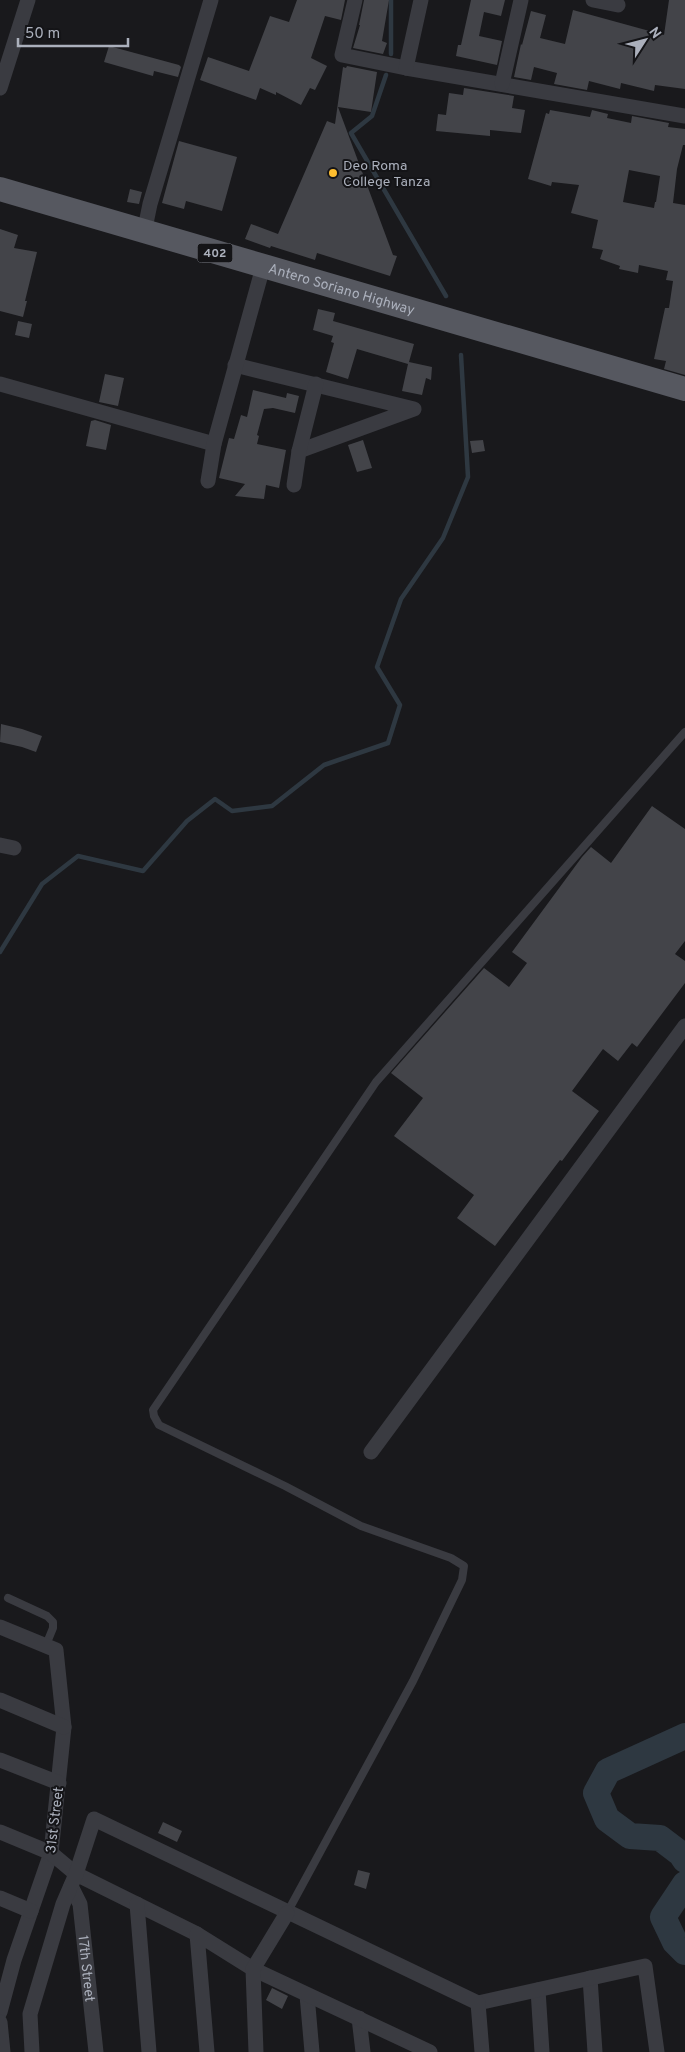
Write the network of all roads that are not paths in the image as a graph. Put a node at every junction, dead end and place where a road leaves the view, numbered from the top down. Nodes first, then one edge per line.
1 (28, 0) edge
2 (211, 0) edge
3 (355, 0) edge
4 (421, 0) edge
5 (521, 0) edge
6 (593, 0) edge
7 (618, 5) dead end
8 (406, 68) junction
9 (502, 84) junction
10 (0, 88) edge
11 (685, 116) edge
12 (0, 189) edge
13 (144, 232) junction
14 (263, 267) junction
15 (235, 365) junction
16 (0, 384) edge
17 (316, 384) junction
18 (685, 389) edge
19 (214, 444) junction
20 (299, 451) junction
21 (208, 481) dead end
22 (294, 485) dead end
23 (685, 732) edge
24 (685, 1026) edge
25 (370, 1452) dead end
26 (8, 1598) dead end
27 (0, 1627) edge
28 (51, 1647) junction
29 (0, 1700) edge
30 (64, 1727) junction
31 (0, 1760) edge
32 (59, 1783) junction
33 (0, 1832) edge
34 (51, 1854) junction
35 (73, 1880) junction
36 (0, 1898) edge
37 (137, 1904) junction
38 (32, 1911) junction
39 (287, 1912) junction
40 (197, 1934) junction
41 (0, 1954) edge
42 (14, 1960) junction
43 (253, 1969) junction
44 (590, 1978) junction
45 (538, 1990) junction
46 (307, 1995) junction
47 (478, 2003) junction
48 (0, 2012) edge
49 (359, 2018) junction
50 (0, 2022) edge
51 (423, 2050) edge
52 (3, 2052) edge
53 (32, 2052) edge
54 (96, 2052) edge
55 (150, 2052) edge
56 (207, 2052) edge
57 (256, 2052) edge
58 (312, 2052) edge
59 (362, 2052) edge
60 (482, 2052) edge
61 (542, 2052) edge
62 (595, 2052) edge
63 (657, 2052) edge

1 - 10 street
2 - 13 street
3 - 8 street
4 - 8 street
5 - 9 street
6 - 7 street
8 - 9 street
9 - 11 street
12 - 13 main road, Antero Soriano Highway / 402
13 - 14 main road, Antero Soriano Highway / 402
14 - 15 street
14 - 18 main road, Antero Soriano Highway / 402
15 - 17 street
15 - 19 street
16 - 19 street
17 - 20 street
17 - 20 street
19 - 21 street
20 - 22 street
23 - 39 lane
24 - 25 street
26 - 28 lane
27 - 28 street
28 - 30 street, 31st Street
29 - 30 street
30 - 32 street, 31st Street
31 - 32 street
32 - 34 street, 31st Street
33 - 34 street
34 - 35 street
34 - 38 street, 31st Street
35 - 37 street
35 - 39 street
35 - 53 street
35 - 54 street, 17th Street
36 - 38 street
37 - 40 street
37 - 55 street
38 - 42 street, 31st Street
39 - 43 street
39 - 47 street
40 - 43 street
40 - 56 street
41 - 42 street
42 - 48 street, 31st Street
43 - 46 street
43 - 57 street
44 - 45 street
44 - 62 street
44 - 63 street
45 - 47 street
45 - 61 street
46 - 49 street
46 - 58 street
47 - 60 street
49 - 51 street
49 - 59 street
50 - 52 street

